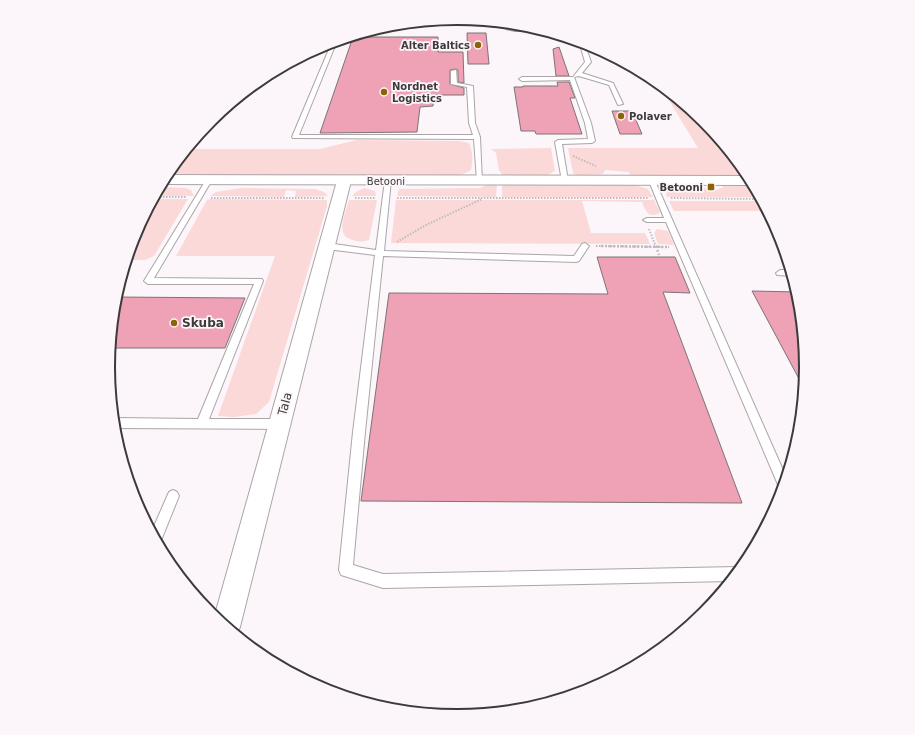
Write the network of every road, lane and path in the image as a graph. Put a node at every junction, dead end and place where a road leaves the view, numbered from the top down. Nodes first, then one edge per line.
1 (332, 49) edge
2 (583, 49) edge
3 (454, 71) dead end
4 (579, 74) junction
5 (572, 78) junction
6 (522, 79) dead end
7 (620, 104) dead end
8 (477, 138) junction
9 (559, 151) junction
10 (598, 167) dead end
11 (171, 180) edge
12 (209, 180) junction
13 (388, 180) junction
14 (480, 181) junction
15 (565, 181) junction
16 (652, 181) junction
17 (745, 181) edge
18 (342, 189) junction
19 (160, 197) edge
20 (199, 198) junction
21 (385, 198) junction
22 (484, 198) junction
23 (660, 198) junction
24 (756, 199) edge
25 (669, 220) junction
26 (648, 224) joint
27 (327, 246) junction
28 (585, 246) joint
29 (656, 247) junction
30 (680, 247) junction
31 (379, 253) junction
32 (659, 254) dead end
33 (780, 273) dead end
34 (786, 273) edge
35 (120, 423) edge
36 (202, 424) junction
37 (280, 424) junction
38 (782, 479) edge
39 (173, 496) dead end
40 (158, 533) edge
41 (730, 574) edge
42 (228, 621) edge

1 - 8 lane
2 - 4 lane
3 - 8 lane
4 - 5 lane
4 - 7 lane
5 - 6 lane
5 - 9 lane
8 - 14 lane
9 - 10 path
9 - 15 lane
11 - 12 street, Betooni
12 - 18 street, Betooni
12 - 20 lane
13 - 14 street, Betooni
13 - 18 street, Betooni
13 - 21 lane
14 - 15 street, Betooni
15 - 16 street, Betooni
16 - 17 street, Betooni
16 - 23 lane
18 - 20 path
18 - 21 path
18 - 27 street, Tala
19 - 20 path
20 - 36 lane
21 - 22 path
21 - 31 lane
22 - 23 path
22 - 31 path
23 - 24 path
23 - 25 lane
25 - 26 lane
25 - 30 lane
26 - 29 path
27 - 31 lane
27 - 37 street, Tala
28 - 29 path
28 - 31 lane
29 - 30 path
29 - 32 path
30 - 38 lane
31 - 41 lane
33 - 34 lane
35 - 36 lane
36 - 37 lane
37 - 42 street, Tala
39 - 40 lane

